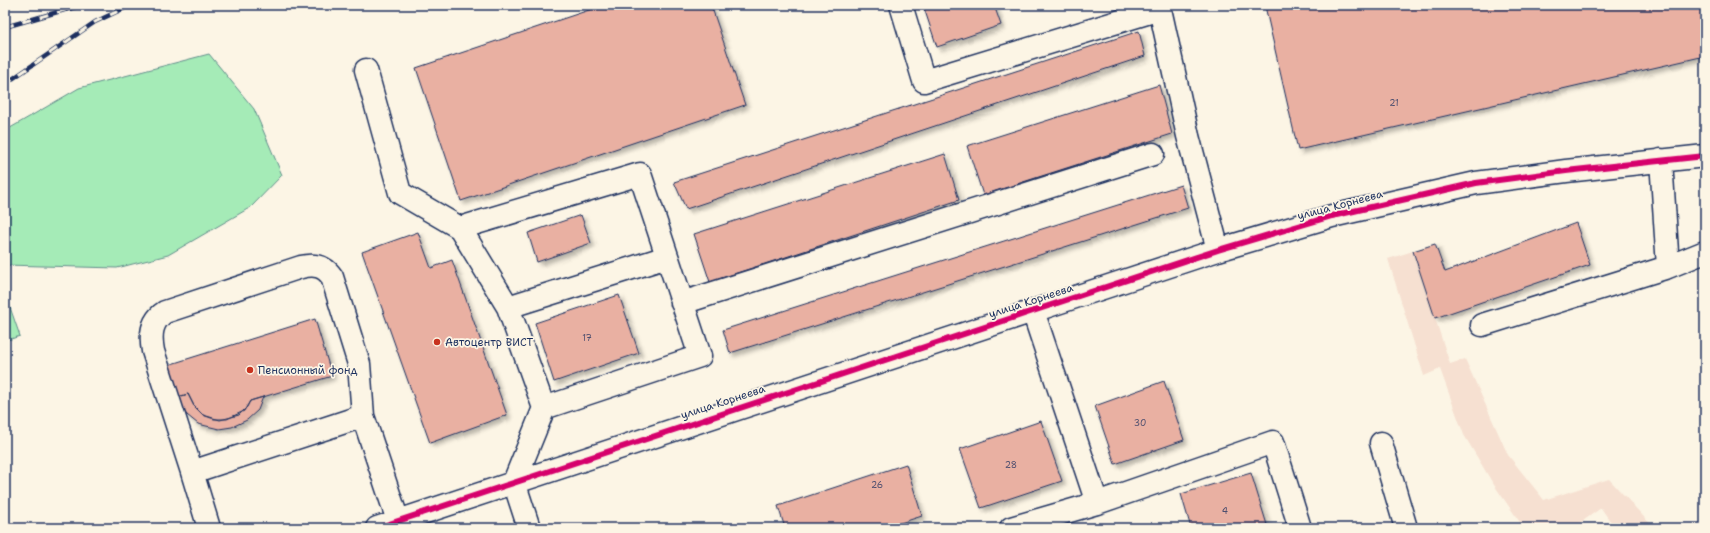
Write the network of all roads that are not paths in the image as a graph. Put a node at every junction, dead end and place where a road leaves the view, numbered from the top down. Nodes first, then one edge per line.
1 (901, 5) edge
2 (366, 70) dead end
3 (1153, 154) dead end
4 (1705, 156) edge
5 (1661, 160) junction
6 (460, 228) junction
7 (1218, 250) junction
8 (1705, 252) edge
9 (667, 257) junction
10 (1668, 267) junction
11 (682, 303) junction
12 (508, 307) junction
13 (1033, 311) junction
14 (1482, 325) dead end
15 (544, 408) junction
16 (362, 416) junction
17 (1381, 443) dead end
18 (192, 472) junction
19 (514, 482) junction
20 (1097, 503) junction
21 (388, 525) edge
22 (209, 528) edge
23 (528, 528) edge
24 (1011, 528) edge
25 (1300, 528) edge
26 (1406, 528) edge

1 - 7 street
2 - 6 street
3 - 11 street
4 - 5 street, улица Корнеева
5 - 7 street, улица Корнеева
5 - 10 street
6 - 9 street
6 - 12 street
7 - 13 street, улица Корнеева
8 - 10 street
9 - 11 street
9 - 12 street
10 - 14 street
11 - 15 street
12 - 15 street
13 - 19 street, улица Корнеева
13 - 20 street
15 - 19 street
16 - 18 street
16 - 18 street
16 - 21 street
17 - 26 street
18 - 22 street
19 - 21 street, улица Корнеева
19 - 23 street
20 - 24 street
20 - 25 street

